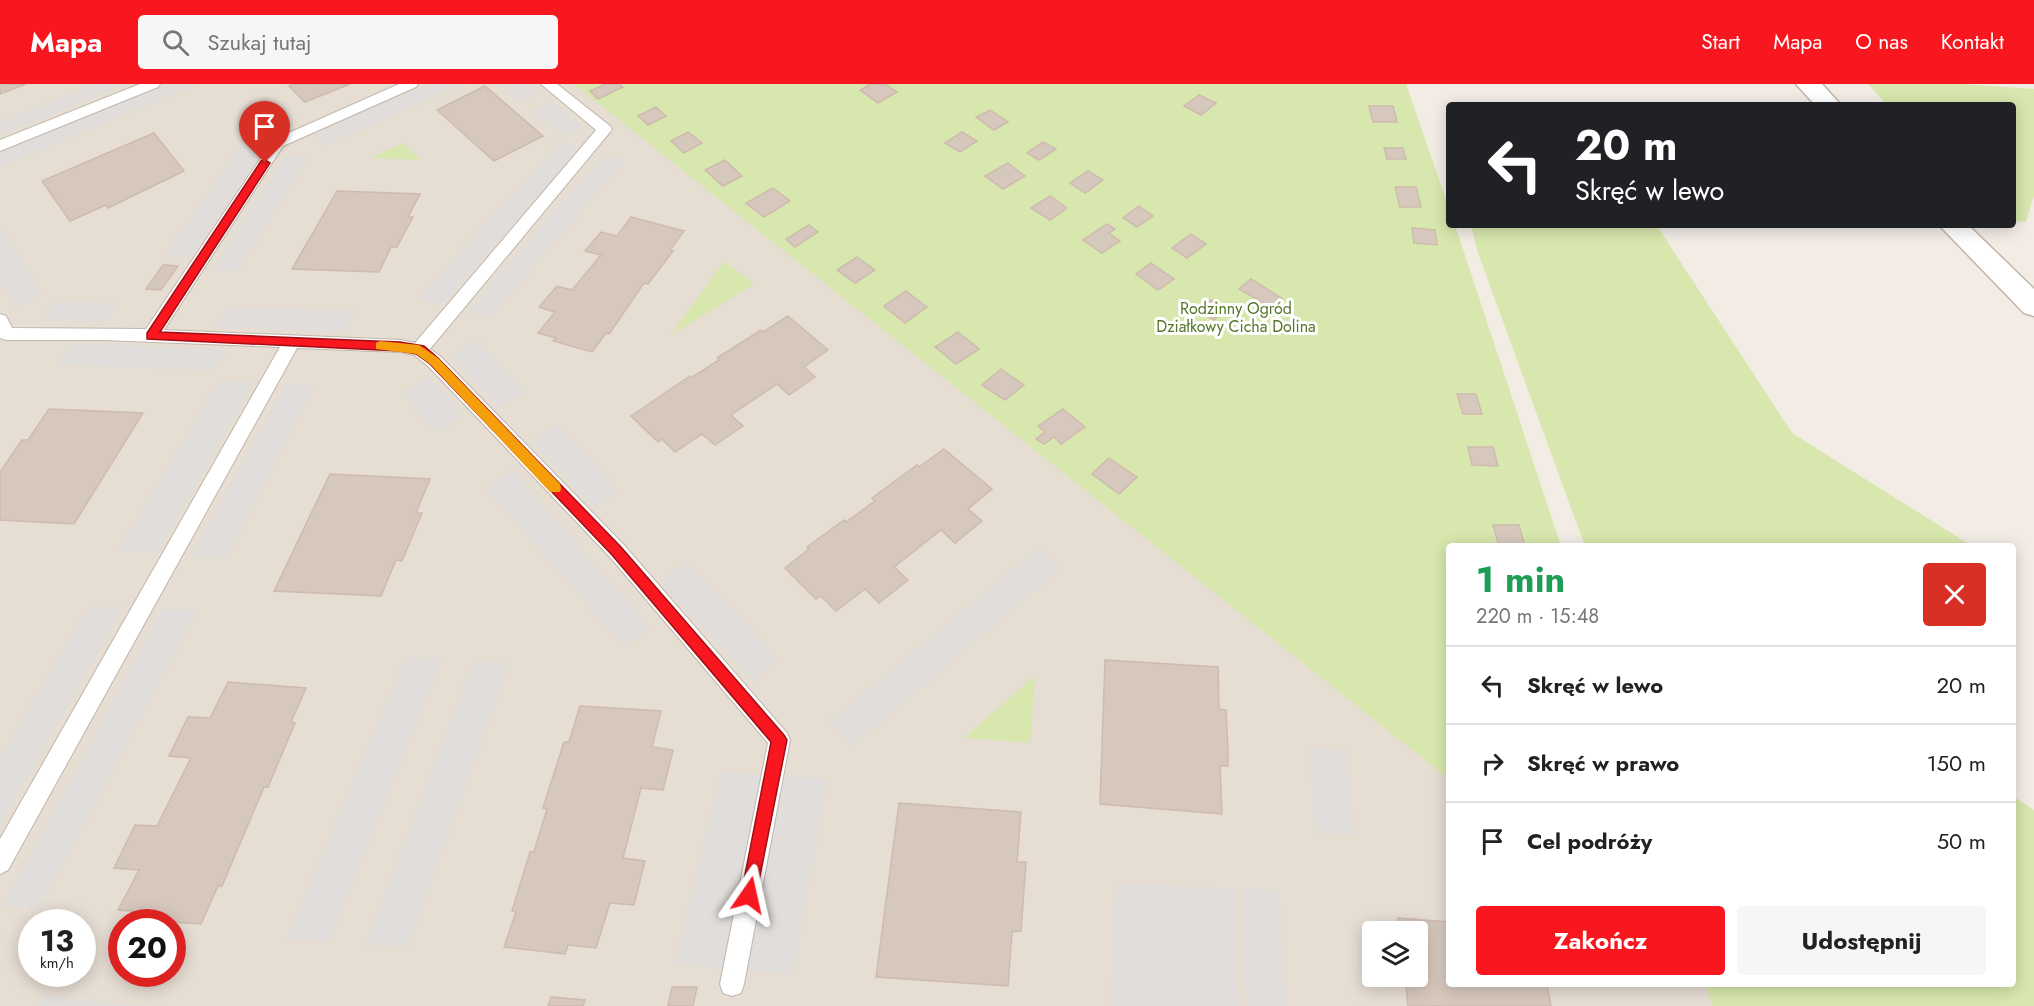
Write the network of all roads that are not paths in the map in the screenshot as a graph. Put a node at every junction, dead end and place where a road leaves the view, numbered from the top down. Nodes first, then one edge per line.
1 (153, 84) edge
2 (411, 84) edge
3 (548, 84) edge
4 (1808, 84) edge
5 (1826, 102) edge
6 (0, 146) edge
7 (1955, 228) edge
8 (2031, 297) edge
9 (2, 332) edge
10 (151, 336) junction
11 (292, 341) junction
12 (419, 350) junction
13 (0, 862) edge
14 (732, 984) dead end

1 - 6 lane
2 - 10 lane
3 - 12 lane
4 - 5 street
7 - 8 street
9 - 10 lane
10 - 11 lane
11 - 12 lane
11 - 13 lane
12 - 14 lane

